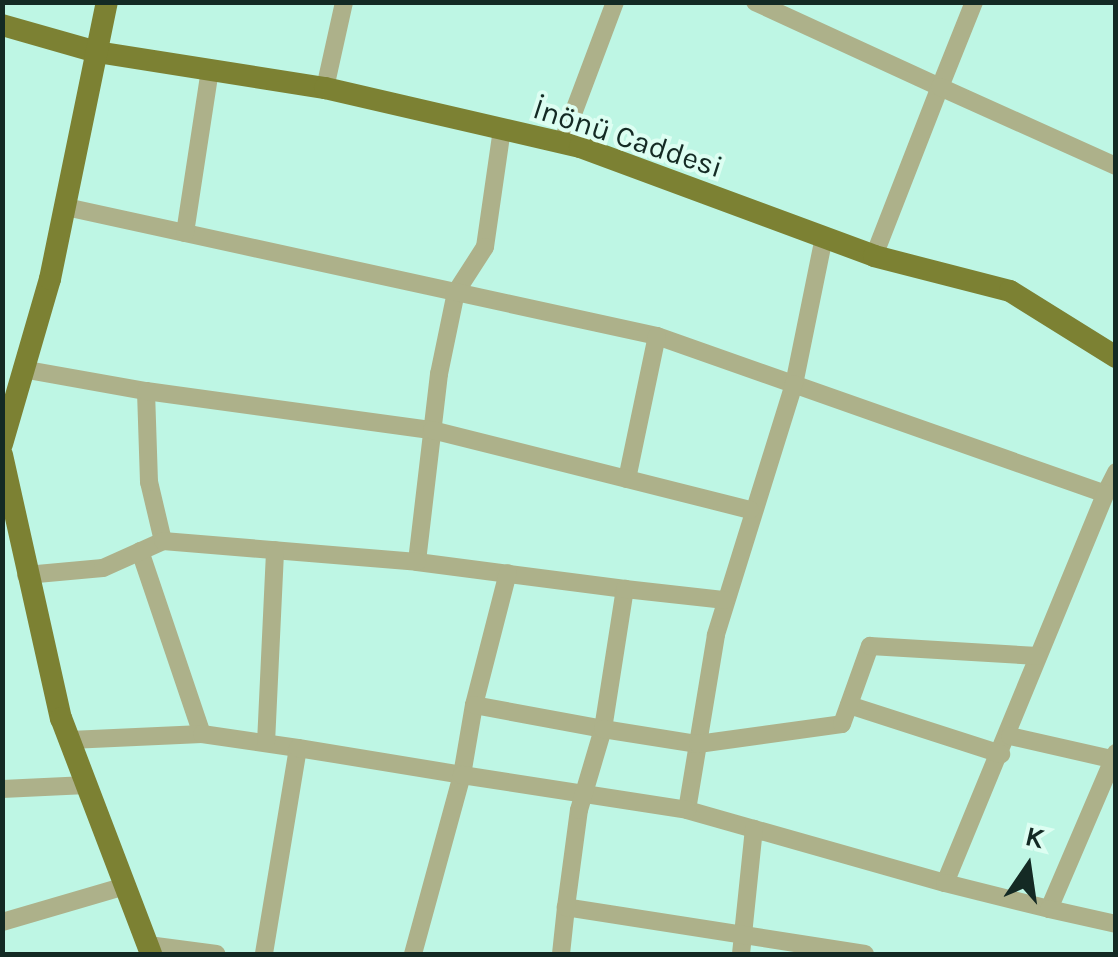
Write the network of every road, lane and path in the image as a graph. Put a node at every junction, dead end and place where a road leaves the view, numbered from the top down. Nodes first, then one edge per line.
1 (107, 2) edge
2 (344, 2) edge
3 (615, 2) edge
4 (754, 2) edge
5 (974, 2) edge
6 (2, 25) edge
7 (97, 52) junction
8 (210, 70) junction
9 (940, 87) junction
10 (325, 88) junction
11 (502, 129) junction
12 (562, 143) junction
13 (1116, 166) edge
14 (66, 207) junction
15 (186, 233) junction
16 (824, 237) junction
17 (874, 256) junction
18 (456, 292) junction
19 (657, 336) junction
20 (1116, 357) edge
21 (22, 368) junction
22 (794, 384) junction
23 (146, 391) junction
24 (432, 430) junction
25 (3, 458) edge
26 (1116, 472) edge
27 (627, 479) junction
28 (1105, 494) junction
29 (750, 510) junction
30 (163, 540) junction
31 (275, 550) junction
32 (140, 551) junction
33 (417, 562) junction
34 (508, 573) junction
35 (26, 575) junction
36 (625, 589) junction
37 (725, 600) junction
38 (1038, 656) junction
39 (474, 705) junction
40 (849, 706) junction
41 (602, 729) junction
42 (202, 734) junction
43 (1010, 736) junction
44 (70, 740) junction
45 (266, 744) junction
46 (698, 744) junction
47 (298, 748) junction
48 (1001, 754) junction
49 (1115, 758) edge
50 (462, 775) junction
51 (87, 784) junction
52 (2, 789) edge
53 (584, 794) junction
54 (687, 810) junction
55 (754, 829) junction
56 (946, 883) junction
57 (125, 886) junction
58 (566, 907) junction
59 (1049, 910) junction
60 (2, 922) edge
61 (1116, 924) edge
62 (742, 945) edge
63 (149, 950) edge
64 (216, 954) edge
65 (264, 954) edge
66 (414, 954) edge
67 (561, 954) edge
68 (866, 954) edge

1 - 7 main road
2 - 10 street
3 - 12 street
4 - 9 street
5 - 9 street
6 - 7 main road, İnönü Caddesi
7 - 8 main road, İnönü Caddesi
7 - 14 main road
8 - 10 main road, İnönü Caddesi
8 - 15 street
9 - 13 street
9 - 17 street
10 - 11 main road, İnönü Caddesi
11 - 12 main road, İnönü Caddesi
11 - 18 street
12 - 16 main road, İnönü Caddesi
14 - 15 street
14 - 21 main road
15 - 18 street
16 - 17 main road, İnönü Caddesi
16 - 22 street
17 - 20 main road, İnönü Caddesi
18 - 19 street
18 - 24 street
19 - 22 street
19 - 27 street
21 - 23 street
21 - 25 main road
22 - 28 street
22 - 29 street
23 - 24 street
23 - 30 street
24 - 27 street
24 - 33 street
25 - 35 main road
26 - 28 street
27 - 29 street
28 - 38 street
29 - 37 street
30 - 31 street
30 - 32 street
31 - 33 street
31 - 45 street
32 - 35 street
32 - 42 street
33 - 34 street
34 - 36 street
34 - 39 street
35 - 44 main road
36 - 37 street
36 - 41 street
37 - 46 street
38 - 40 street
38 - 43 street
39 - 41 street
39 - 50 street
40 - 46 street
40 - 48 street
41 - 46 street
41 - 53 street
42 - 44 street
42 - 45 street
43 - 48 street
43 - 49 street
44 - 51 main road
45 - 47 street
46 - 54 street
47 - 50 street
47 - 65 street
48 - 56 street
49 - 59 street
50 - 53 street
50 - 66 street
51 - 52 street
51 - 57 main road
53 - 54 street
53 - 58 street
54 - 55 street
55 - 56 street
55 - 62 street
56 - 59 street
57 - 60 street
57 - 63 main road
58 - 62 street
58 - 67 street
59 - 61 street
62 - 68 street
63 - 64 street

